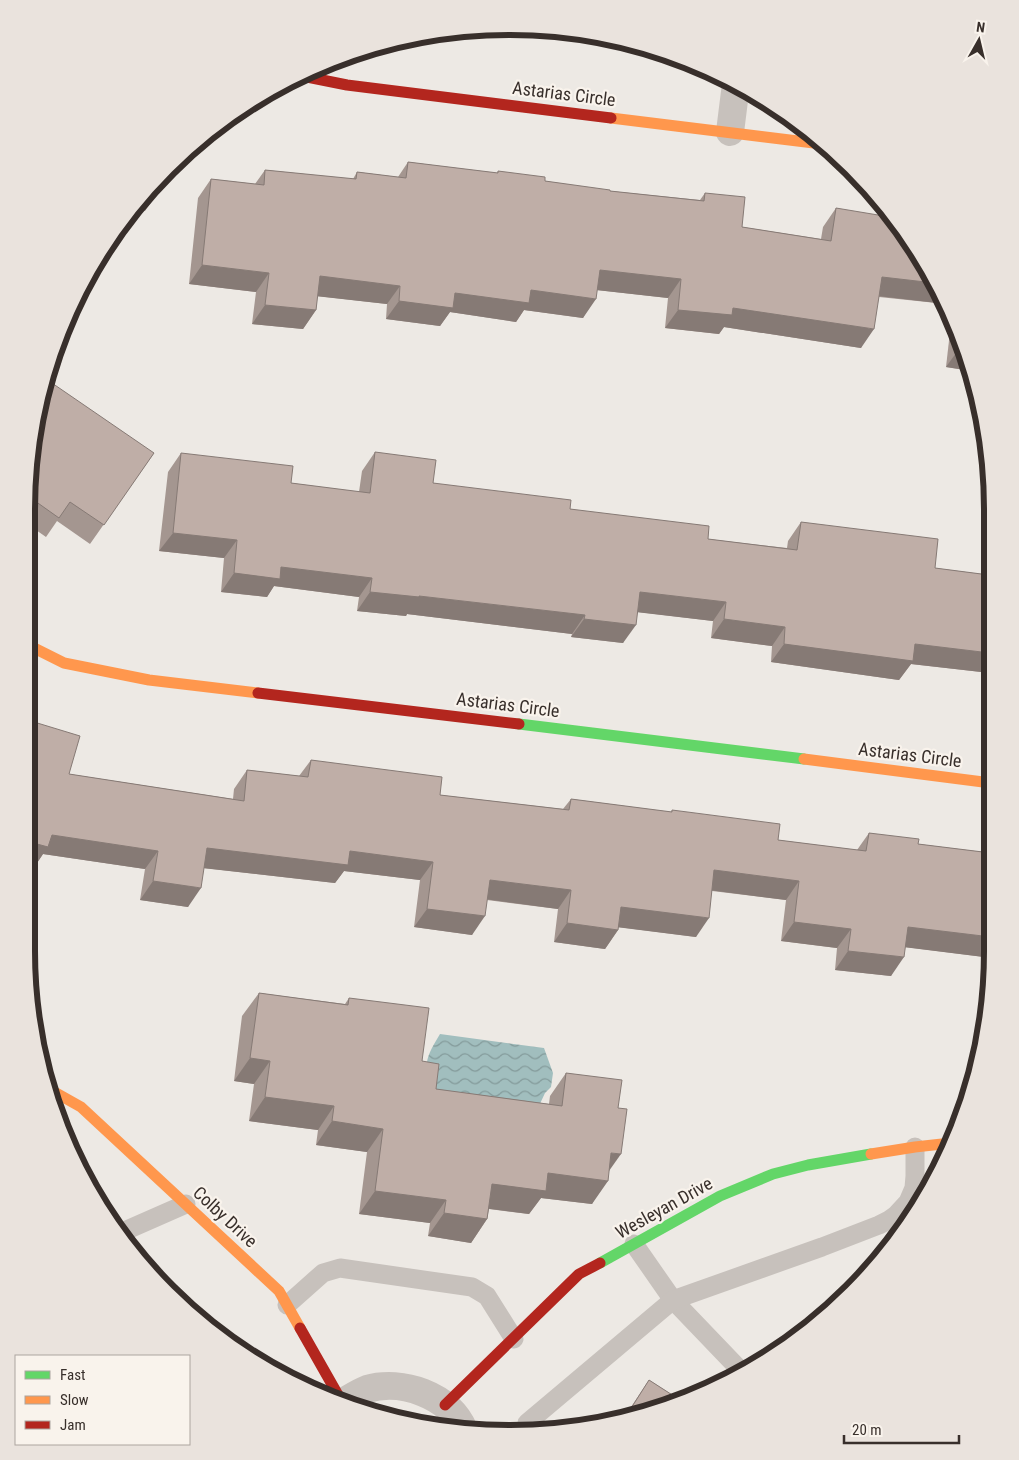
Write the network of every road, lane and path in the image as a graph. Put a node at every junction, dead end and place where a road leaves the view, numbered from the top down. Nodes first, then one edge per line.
1 (311, 79) edge
2 (735, 93) edge
3 (730, 132) junction
4 (809, 142) edge
5 (35, 648) edge
6 (984, 782) edge
7 (57, 1094) edge
8 (942, 1144) edge
9 (915, 1147) junction
10 (186, 1204) junction
11 (127, 1230) edge
12 (634, 1244) junction
13 (673, 1300) junction
14 (287, 1305) junction
15 (514, 1339) junction
16 (737, 1367) edge
17 (336, 1392) edge
18 (351, 1398) edge
19 (445, 1405) junction
20 (460, 1422) edge
21 (527, 1423) dead end

1 - 3 street, Astarias Circle
2 - 3 street
3 - 4 street, Astarias Circle
5 - 6 street, Astarias Circle
7 - 10 street, Colby Drive
8 - 9 street, Wesleyan Drive
9 - 12 street, Wesleyan Drive
9 - 13 lane
10 - 11 lane
10 - 14 street, Colby Drive
12 - 13 lane
12 - 15 street, Wesleyan Drive
13 - 16 lane
13 - 21 lane
14 - 15 lane
14 - 17 street, Colby Drive
15 - 19 street, Wesleyan Drive
18 - 19 street
19 - 20 street

